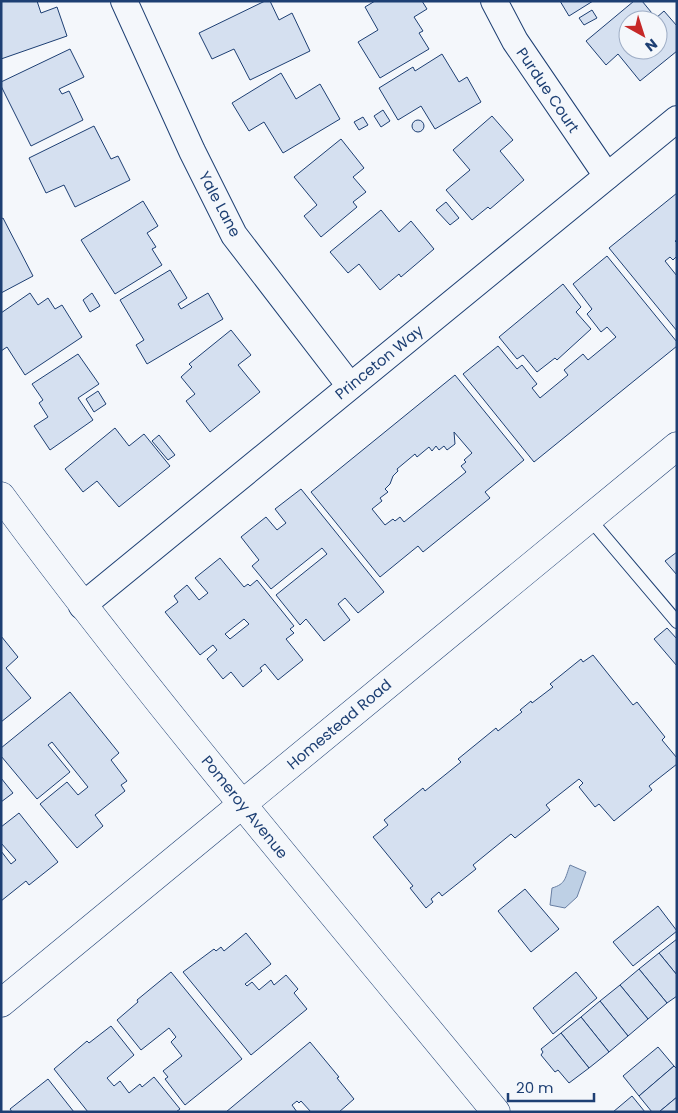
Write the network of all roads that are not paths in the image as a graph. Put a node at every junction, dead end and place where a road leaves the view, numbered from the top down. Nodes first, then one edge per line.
1 (124, 1) edge
2 (494, 1) edge
3 (677, 119) edge
4 (607, 176) junction
5 (350, 386) junction
6 (677, 446) edge
7 (1, 496) edge
8 (590, 518) junction
9 (82, 606) junction
10 (677, 622) edge
11 (242, 804) junction
12 (1, 1003) edge
13 (496, 1112) edge

1 - 5 street, Yale Lane
2 - 4 street, Purdue Court
3 - 4 street, Princeton Way
4 - 5 street, Princeton Way
5 - 9 street, Princeton Way
6 - 8 main road, Homestead Road
7 - 9 main road, Pomeroy Avenue
8 - 10 lane
8 - 11 main road, Homestead Road
9 - 11 main road, Pomeroy Avenue
11 - 12 main road, Homestead Road
11 - 13 main road, Pomeroy Avenue

